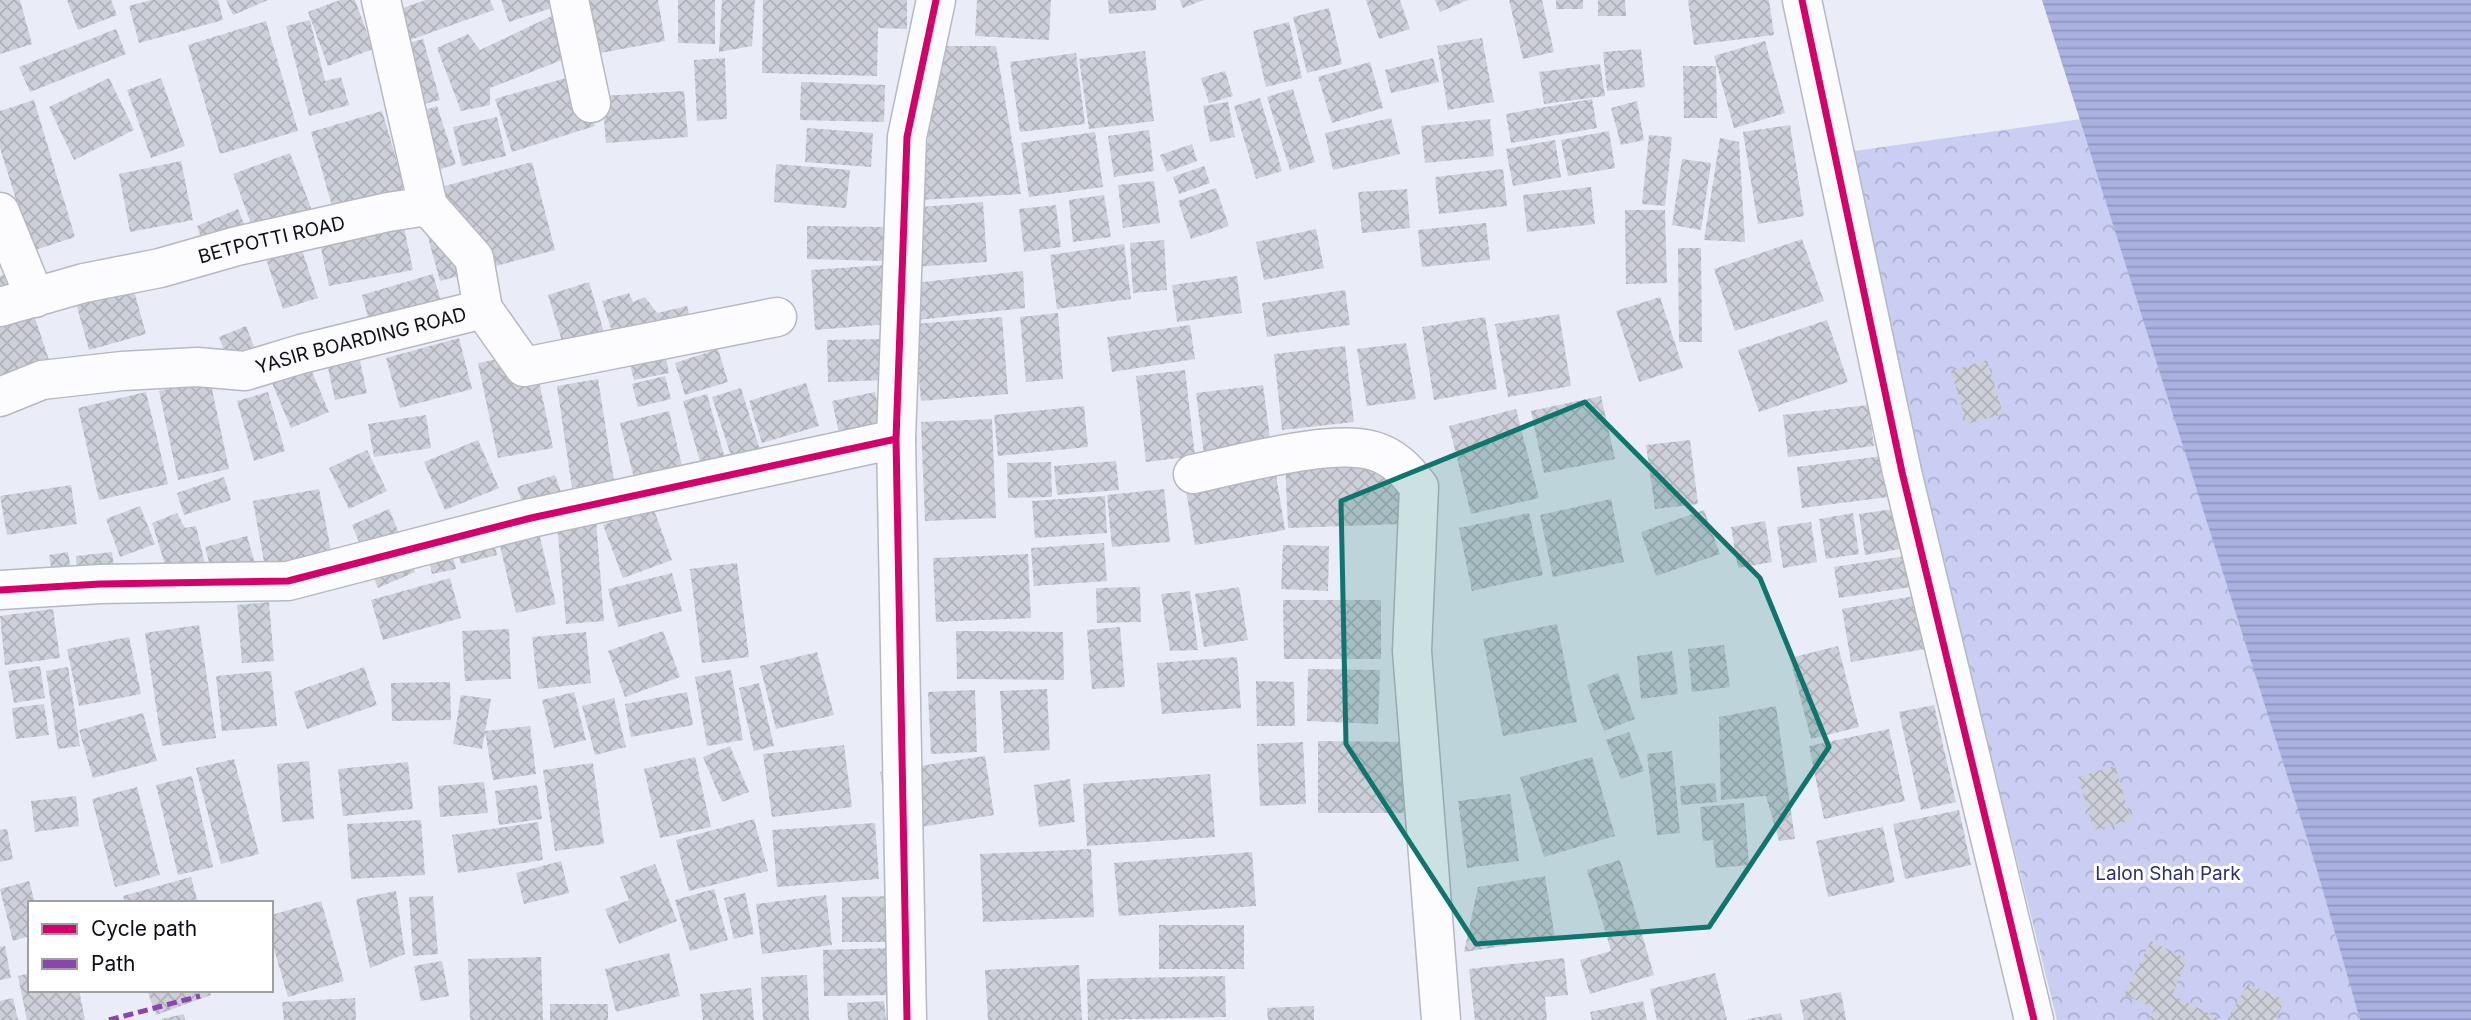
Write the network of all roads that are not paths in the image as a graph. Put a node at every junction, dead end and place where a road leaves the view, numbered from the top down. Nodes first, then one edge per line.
1 (382, 0) edge
2 (569, 0) edge
3 (936, 0) edge
4 (1802, 0) edge
5 (591, 103) dead end
6 (428, 206) junction
7 (0, 212) edge
8 (17, 302) edge
9 (483, 309) junction
10 (777, 317) dead end
11 (0, 397) edge
12 (896, 439) junction
13 (1193, 474) dead end
14 (0, 590) edge
15 (907, 1020) edge
16 (1441, 1020) edge
17 (2034, 1020) edge

1 - 6 street
2 - 5 street
3 - 12 street
4 - 17 street
6 - 8 street, BETPOTTI ROAD
6 - 9 street
7 - 8 street
9 - 10 street, YASIR BOARDING ROAD
9 - 11 street, YASIR BOARDING ROAD
12 - 14 street
12 - 15 street
13 - 16 street

